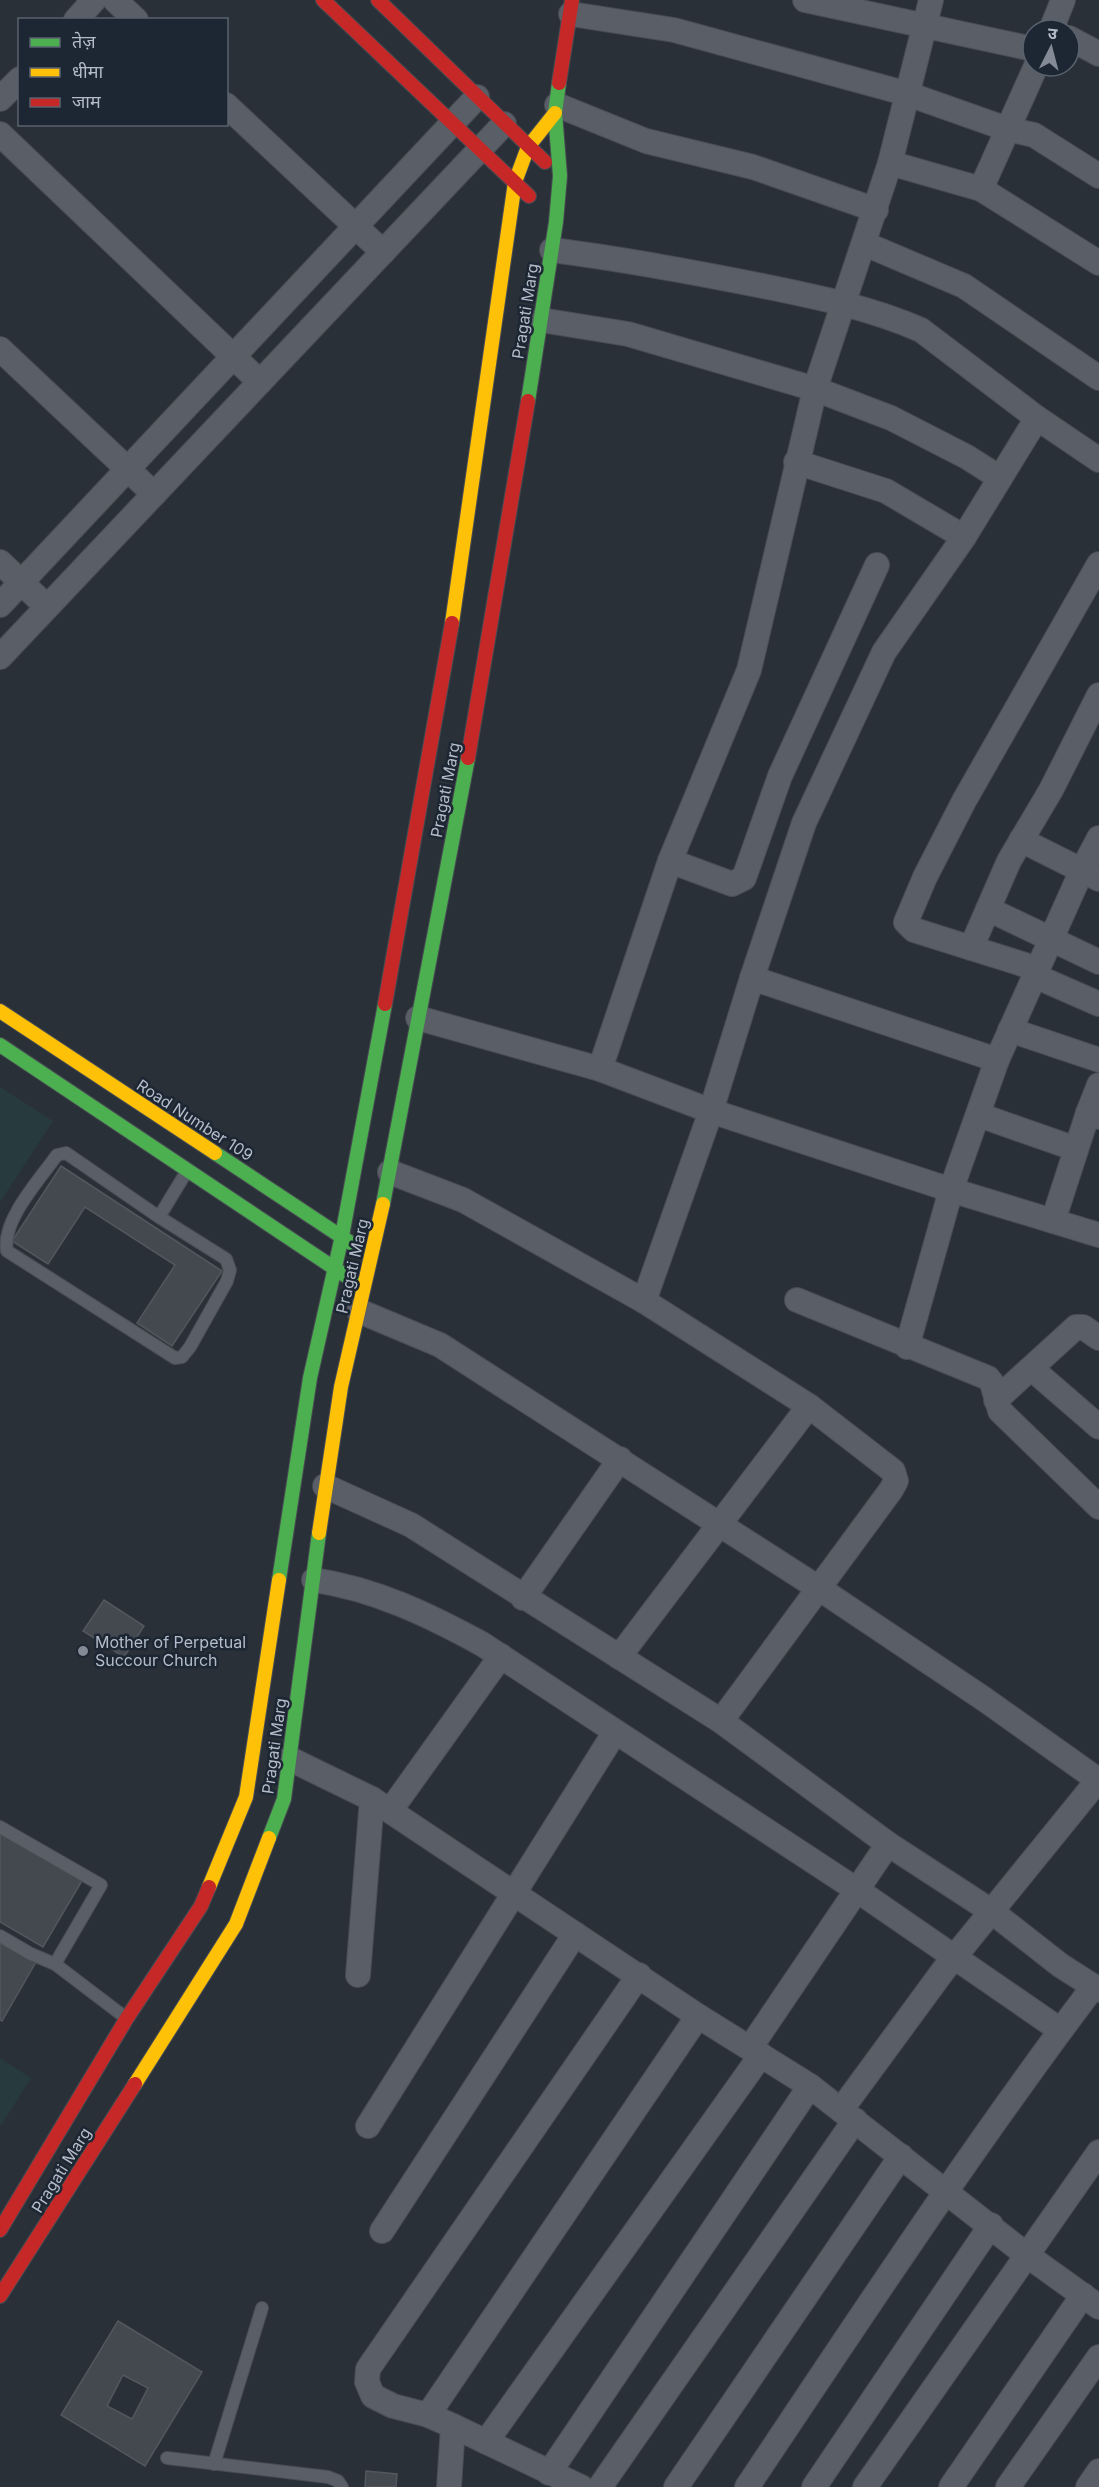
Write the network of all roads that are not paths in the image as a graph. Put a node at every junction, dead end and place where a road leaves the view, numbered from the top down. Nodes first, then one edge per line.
1 (94, 0) edge
2 (115, 0) edge
3 (323, 0) edge
4 (378, 0) edge
5 (805, 0) edge
6 (931, 0) edge
7 (1063, 0) edge
8 (572, 7) edge
9 (78, 18) edge
10 (134, 18) edge
11 (1060, 18) edge
12 (924, 26) junction
13 (1081, 45) edge
14 (1021, 46) edge
15 (1099, 54) edge
16 (1030, 78) edge
17 (18, 81) edge
18 (908, 94) junction
19 (477, 97) junction
20 (0, 99) edge
21 (228, 107) edge
22 (556, 109) junction
23 (453, 123) junction
24 (504, 124) junction
25 (1007, 129) junction
26 (0, 134) edge
27 (528, 147) junction
28 (480, 150) junction
29 (890, 163) junction
30 (560, 176) junction
31 (1099, 176) edge
32 (514, 182) junction
33 (981, 189) junction
34 (876, 210) junction
35 (556, 222) junction
36 (356, 226) junction
37 (865, 244) junction
38 (552, 250) junction
39 (383, 252) junction
40 (1099, 264) edge
41 (844, 303) junction
42 (541, 320) junction
43 (0, 349) edge
44 (233, 357) junction
45 (1099, 378) edge
46 (260, 382) junction
47 (815, 389) junction
48 (1037, 418) junction
49 (1099, 460) edge
50 (796, 462) junction
51 (128, 469) junction
52 (1000, 478) junction
53 (154, 494) junction
54 (964, 537) junction
55 (0, 562) edge
56 (1099, 564) edge
57 (877, 565) dead end
58 (21, 582) junction
59 (0, 605) edge
60 (47, 607) junction
61 (0, 657) edge
62 (1099, 695) edge
63 (1099, 838) edge
64 (1021, 840) junction
65 (670, 861) junction
66 (1090, 874) edge
67 (988, 909) junction
68 (1053, 938) junction
69 (971, 948) junction
70 (1099, 962) edge
71 (1036, 973) junction
72 (752, 978) junction
73 (1099, 1004) edge
74 (0, 1011) edge
75 (418, 1018) junction
76 (1010, 1030) junction
77 (0, 1045) edge
78 (997, 1060) junction
79 (1099, 1060) edge
80 (600, 1069) junction
81 (1099, 1085) edge
82 (711, 1111) junction
83 (979, 1115) junction
84 (1094, 1115) edge
85 (1076, 1149) junction
86 (187, 1170) junction
87 (390, 1172) junction
88 (951, 1190) junction
89 (159, 1217) junction
90 (1053, 1221) junction
91 (1099, 1234) edge
92 (342, 1236) junction
93 (371, 1256) junction
94 (335, 1268) junction
95 (364, 1287) junction
96 (644, 1300) junction
97 (797, 1300) dead end
98 (358, 1311) junction
99 (1099, 1338) edge
100 (908, 1347) junction
101 (1032, 1369) junction
102 (996, 1400) junction
103 (808, 1406) junction
104 (1099, 1427) edge
105 (620, 1459) junction
106 (325, 1486) junction
107 (1099, 1507) edge
108 (719, 1524) junction
109 (315, 1580) junction
110 (820, 1589) junction
111 (523, 1598) junction
112 (501, 1656) junction
113 (619, 1657) junction
114 (721, 1721) junction
115 (615, 1732) junction
116 (290, 1759) junction
117 (1095, 1792) edge
118 (381, 1805) junction
119 (0, 1827) edge
120 (888, 1844) junction
121 (857, 1890) junction
122 (513, 1894) junction
123 (992, 1911) junction
124 (575, 1934) junction
125 (0, 1936) edge
126 (955, 1957) junction
127 (55, 1964) junction
128 (358, 1975) dead end
129 (639, 1975) junction
130 (1096, 1989) edge
131 (698, 2016) junction
132 (127, 2018) junction
133 (1060, 2030) junction
134 (756, 2051) junction
135 (810, 2086) junction
136 (848, 2115) junction
137 (368, 2126) dead end
138 (1099, 2152) edge
139 (901, 2156) junction
140 (945, 2190) junction
141 (991, 2225) junction
142 (0, 2230) edge
143 (382, 2231) dead end
144 (1028, 2256) junction
145 (0, 2296) edge
146 (1091, 2301) edge
147 (262, 2308) dead end
148 (1099, 2357) edge
149 (428, 2415) junction
150 (453, 2426) junction
151 (486, 2442) junction
152 (167, 2458) dead end
153 (214, 2464) junction
154 (1099, 2471) edge
155 (549, 2473) junction
156 (342, 2487) edge
157 (450, 2487) edge
158 (581, 2487) edge
159 (600, 2487) edge
160 (676, 2487) edge
161 (747, 2487) edge
162 (814, 2487) edge
163 (865, 2487) edge
164 (951, 2487) edge
165 (1008, 2487) edge
166 (1088, 2487) edge

1 - 9 street
2 - 10 street
3 - 23 main road
4 - 19 main road
5 - 12 street
6 - 12 street
7 - 11 street
8 - 18 street
8 - 22 main road, Pragati Marg
12 - 14 street
12 - 18 street
13 - 15 street
16 - 25 street
17 - 20 street
18 - 25 street
18 - 29 street
19 - 23 street
19 - 24 main road
21 - 36 street
22 - 27 main road, Pragati Marg
22 - 30 main road, Pragati Marg
22 - 34 street
23 - 28 main road
23 - 36 street
24 - 27 main road
24 - 28 street
25 - 31 street
25 - 33 street
26 - 44 street
27 - 30 main road
27 - 32 main road, Pragati Marg
28 - 32 main road
28 - 39 street
29 - 33 street
29 - 34 street
30 - 35 main road, Pragati Marg
32 - 35 main road
32 - 92 main road, Pragati Marg
33 - 40 street
34 - 37 street
35 - 38 main road, Pragati Marg
36 - 39 street
36 - 44 street
37 - 41 street
37 - 45 street
38 - 41 street
38 - 42 main road, Pragati Marg
39 - 46 street
41 - 47 street
41 - 48 street
42 - 47 street
42 - 75 main road, Pragati Marg
43 - 51 street
44 - 46 street
44 - 51 street
46 - 53 street
47 - 50 street
47 - 52 street
48 - 49 street
48 - 52 street
50 - 54 street
50 - 65 street
51 - 53 street
51 - 58 street
52 - 54 street
53 - 60 street
54 - 72 street
55 - 58 street
56 - 69 street
57 - 65 street
58 - 59 street
58 - 60 street
60 - 61 street
62 - 64 street
63 - 66 street
64 - 66 street
64 - 67 street
65 - 80 street
66 - 68 street
67 - 68 street
67 - 69 street
68 - 70 street
68 - 71 street
69 - 71 street
71 - 73 street
71 - 76 street
72 - 78 street
72 - 82 street
74 - 92 main road, Road Number 109
75 - 80 street
75 - 87 main road, Pragati Marg
76 - 78 street
76 - 79 street
77 - 86 main road
78 - 83 street
80 - 82 street
81 - 84 street
82 - 88 street
82 - 96 street
83 - 85 street
83 - 88 street
84 - 85 street
85 - 90 street
86 - 89 lane
86 - 94 main road
87 - 93 main road, Pragati Marg
87 - 96 street
88 - 90 street
88 - 100 street
89 - 89 lane
90 - 91 street
92 - 93 main road, Road Number 109
92 - 94 main road, Pragati Marg
93 - 95 main road, Pragati Marg
94 - 95 main road
94 - 132 main road, Pragati Marg
95 - 98 main road, Pragati Marg
96 - 103 street
97 - 100 street
98 - 105 street
98 - 106 main road, Pragati Marg
99 - 101 street
100 - 102 street
101 - 102 street
101 - 104 street
102 - 107 street
103 - 108 street
103 - 110 street
105 - 108 street
105 - 111 street
106 - 109 main road, Pragati Marg
106 - 111 street
108 - 110 street
108 - 113 street
109 - 112 street
109 - 116 main road, Pragati Marg
110 - 114 street
110 - 117 street
111 - 113 street
112 - 115 street
112 - 118 street
113 - 114 street
114 - 120 street
115 - 121 street
115 - 122 street
116 - 118 street
116 - 145 main road, Pragati Marg
117 - 123 street
118 - 122 street
118 - 128 street
119 - 127 lane
120 - 121 street
120 - 123 street
121 - 126 street
121 - 134 street
122 - 124 street
122 - 137 street
123 - 126 street
123 - 130 street
124 - 129 street
124 - 143 street
125 - 127 lane
126 - 133 street
126 - 136 street
127 - 132 lane
129 - 131 street
129 - 149 street
130 - 133 street
131 - 134 street
131 - 149 street
132 - 142 main road, Pragati Marg
133 - 140 street
134 - 135 street
134 - 151 street
135 - 136 street
135 - 155 street
136 - 139 street
136 - 159 street
138 - 144 street
139 - 140 street
139 - 160 street
140 - 141 street
140 - 161 street
141 - 144 street
141 - 162 street
144 - 146 street
144 - 163 street
146 - 164 street
147 - 153 lane
148 - 165 street
149 - 150 street
150 - 151 street
150 - 157 street
151 - 155 street
152 - 153 lane
153 - 156 lane
154 - 166 street
155 - 158 street

